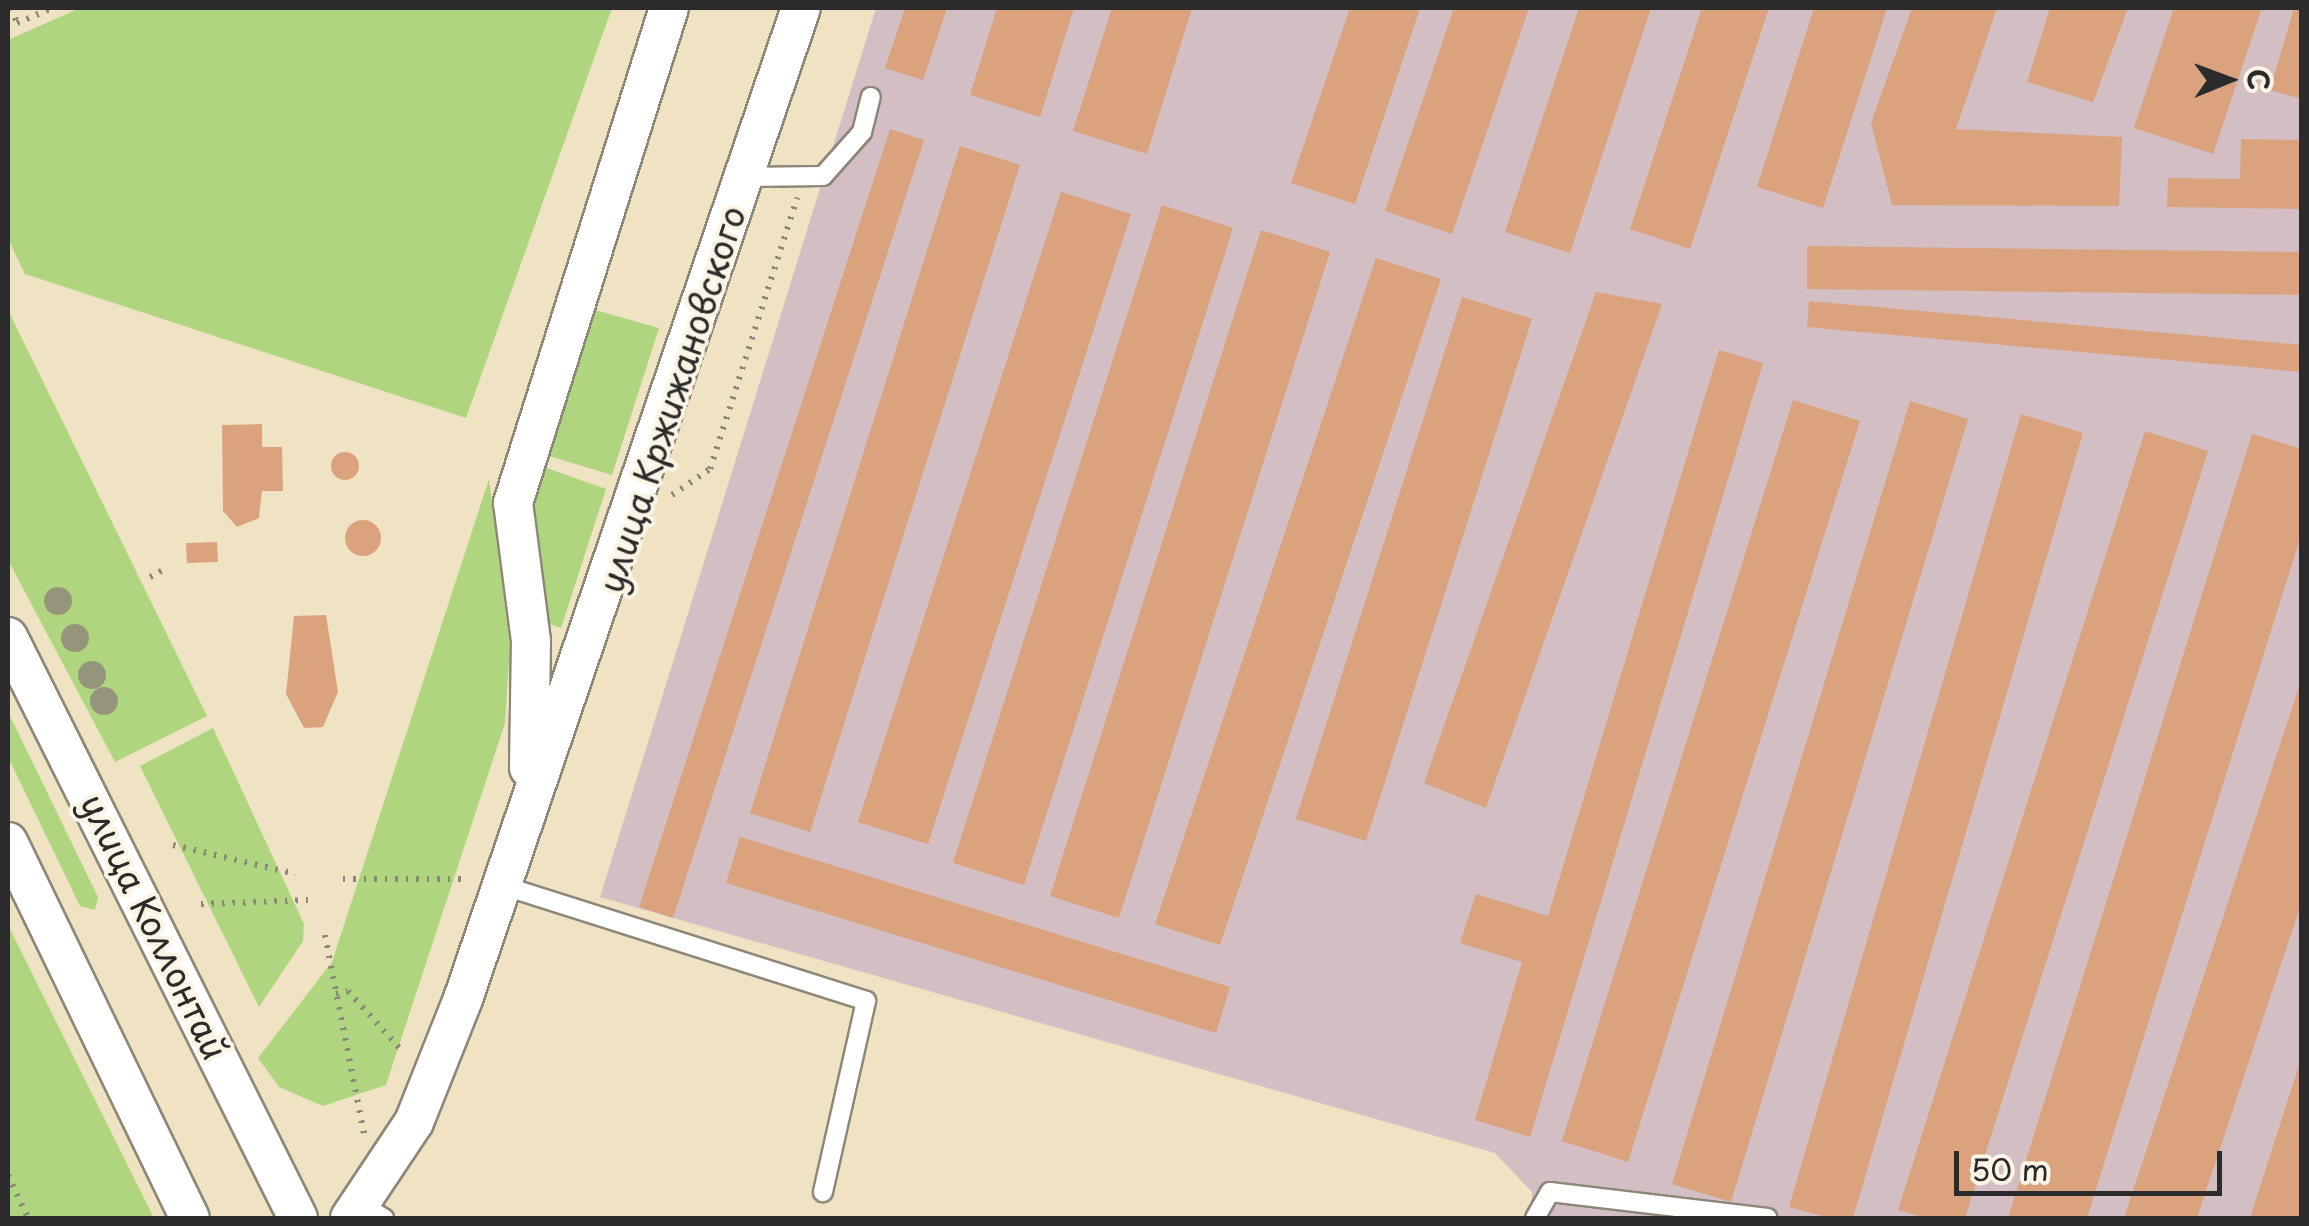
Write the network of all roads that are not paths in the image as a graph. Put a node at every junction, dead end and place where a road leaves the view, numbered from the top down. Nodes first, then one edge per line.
1 (669, 8) edge
2 (801, 8) edge
3 (871, 97) dead end
4 (746, 177) junction
5 (8, 636) edge
6 (530, 641) junction
7 (585, 656) junction
8 (529, 786) junction
9 (8, 842) edge
10 (498, 884) junction
11 (823, 1192) dead end
12 (369, 1205) edge
13 (190, 1218) edge
14 (298, 1218) edge
15 (1536, 1218) edge
16 (1766, 1218) edge

1 - 6 street, улица Кржижановского
2 - 4 street, улица Кржижановского
3 - 4 lane
4 - 7 street, улица Кржижановского
5 - 14 street, улица Коллонтай
6 - 7 street
6 - 8 street, улица Кржижановского
7 - 8 street, улица Кржижановского
8 - 10 street, улица Кржижановского
9 - 13 street
10 - 11 lane
10 - 12 street, улица Кржижановского
15 - 16 lane

